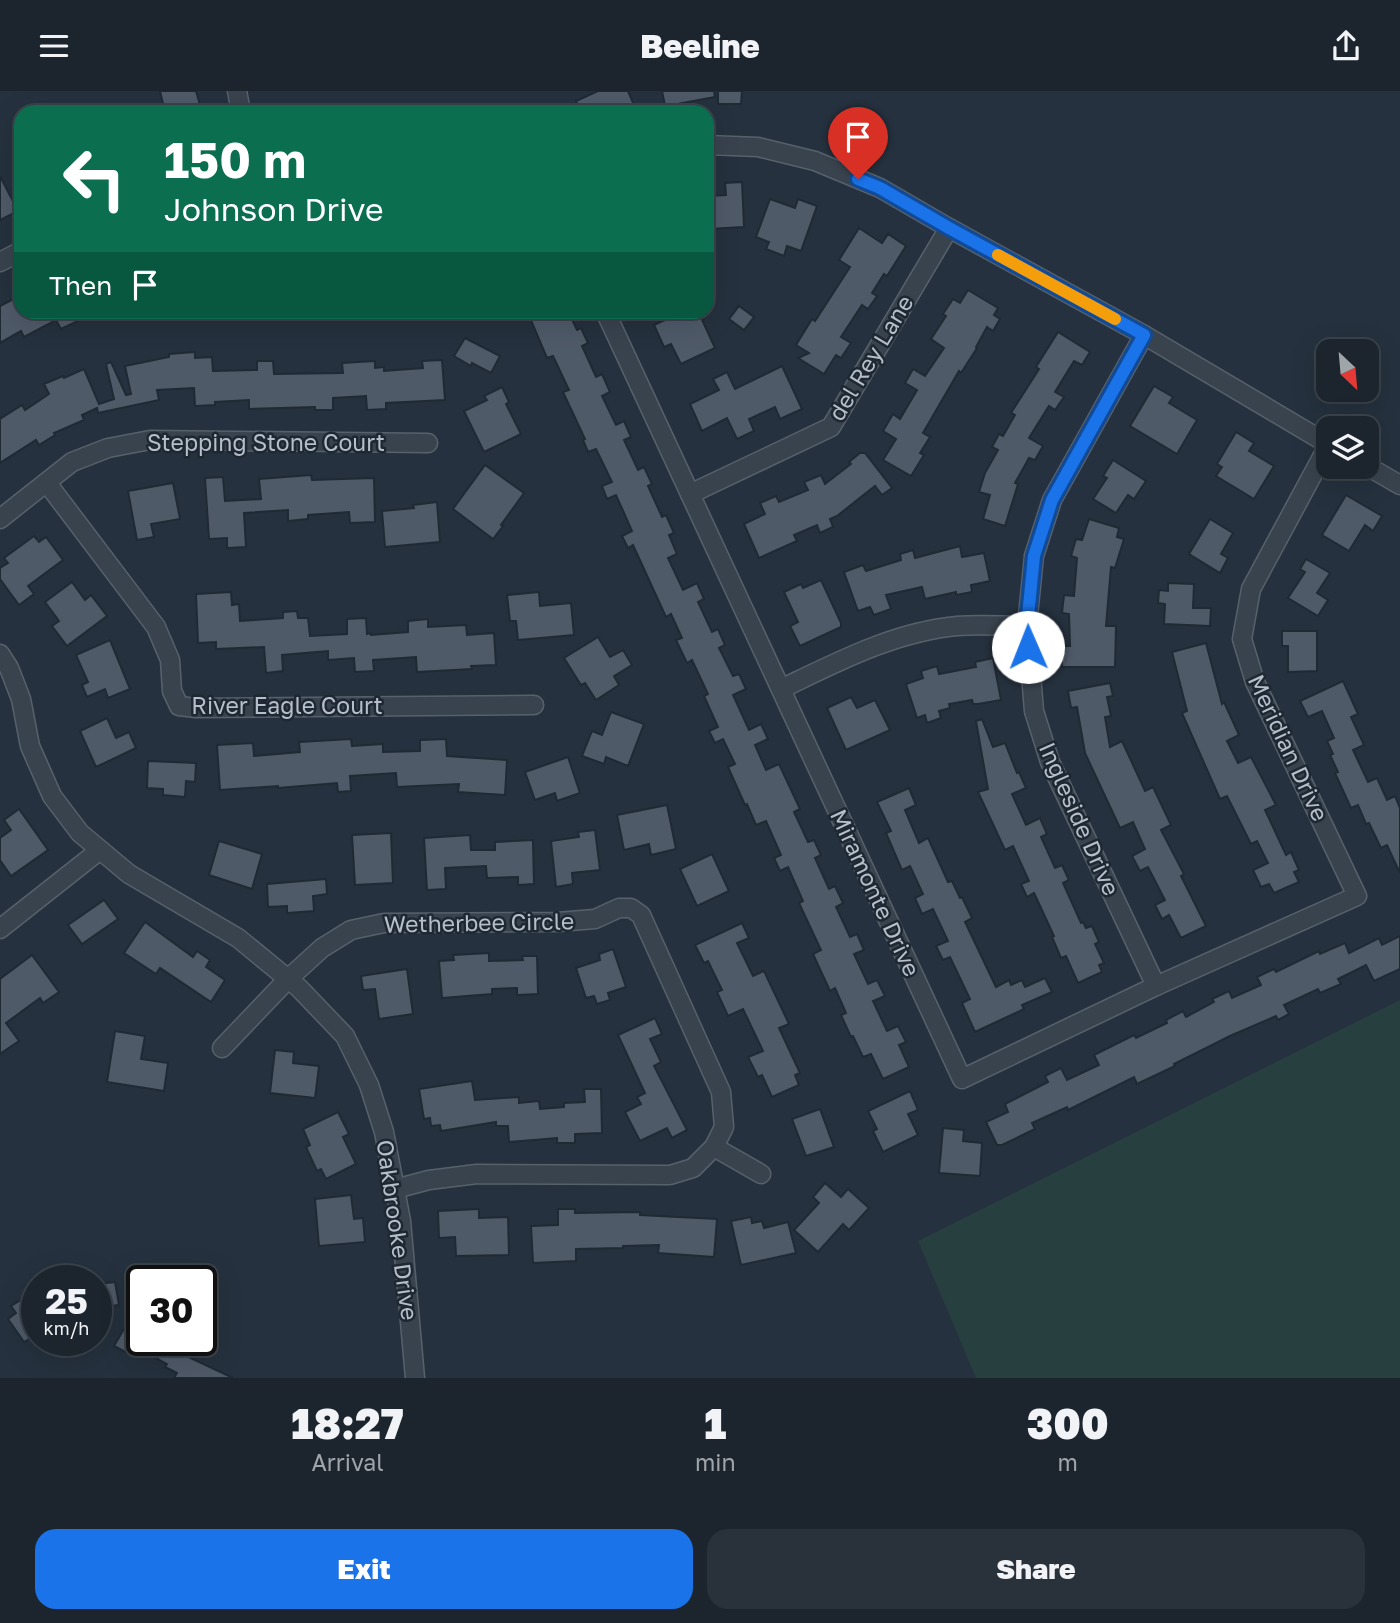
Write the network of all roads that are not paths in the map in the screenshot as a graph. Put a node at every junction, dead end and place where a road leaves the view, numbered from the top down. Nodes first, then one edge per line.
1 (714, 145) edge
2 (949, 228) junction
3 (609, 319) edge
4 (1144, 335) junction
5 (1316, 438) edge
6 (428, 443) dead end
7 (1316, 467) edge
8 (1379, 473) edge
9 (47, 482) junction
10 (1400, 485) edge
11 (690, 494) junction
12 (0, 519) edge
13 (1027, 626) junction
14 (0, 654) edge
15 (781, 689) junction
16 (534, 705) dead end
17 (100, 850) junction
18 (1357, 896) joint
19 (0, 929) edge
20 (288, 979) junction
21 (1156, 986) junction
22 (222, 1048) dead end
23 (714, 1147) junction
24 (761, 1174) dead end
25 (395, 1189) junction
26 (415, 1378) edge

1 - 2 street
2 - 4 street
2 - 11 street, del Rey Lane
3 - 11 street, Miramonte Drive
4 - 5 street
4 - 13 street, Ingleside Drive
6 - 9 street, Stepping Stone Court
7 - 18 street, Meridian Drive
8 - 10 street
9 - 12 street, Stepping Stone Court
9 - 16 street, River Eagle Court
11 - 15 street, Miramonte Drive
13 - 15 street
13 - 21 street, Ingleside Drive
14 - 17 street, Oakbrooke Drive
15 - 21 street, Miramonte Drive
17 - 19 street
17 - 20 street, Oakbrooke Drive
18 - 21 street, Miramonte Drive
20 - 22 street, Wetherbee Circle
20 - 23 street, Wetherbee Circle
20 - 25 street, Oakbrooke Drive
23 - 24 street
23 - 25 street
25 - 26 street, Oakbrooke Drive

